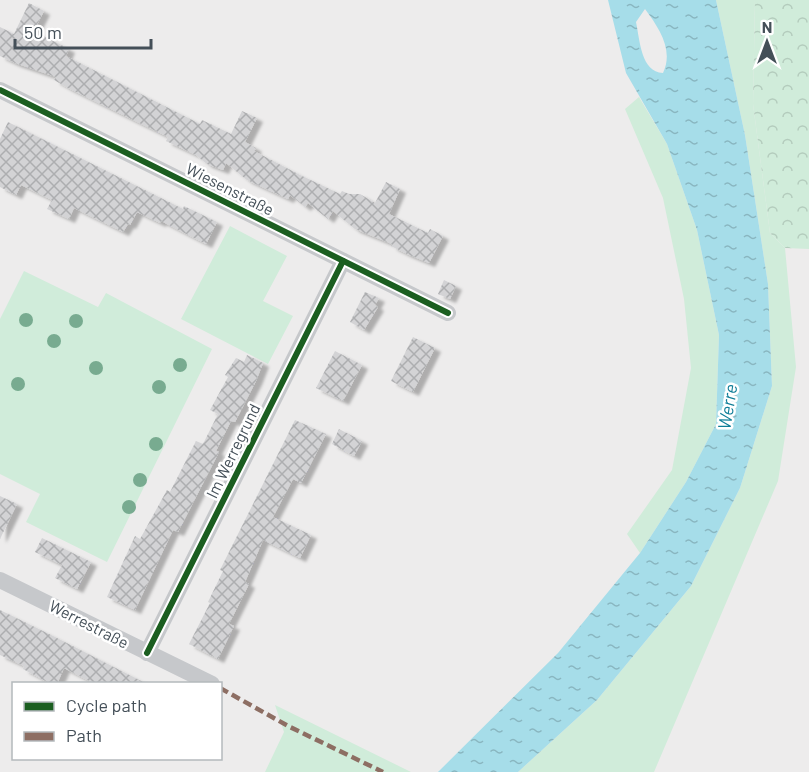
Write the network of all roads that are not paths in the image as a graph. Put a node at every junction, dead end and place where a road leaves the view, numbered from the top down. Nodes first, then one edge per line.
1 (0, 90) edge
2 (343, 261) junction
3 (448, 313) dead end
4 (0, 580) edge
5 (147, 654) junction
6 (208, 682) edge

1 - 2 street, Wiesenstraße
2 - 3 street, Wiesenstraße
2 - 5 street, Im Werregrund
4 - 5 street, Werrestraße
5 - 6 street, Werrestraße

